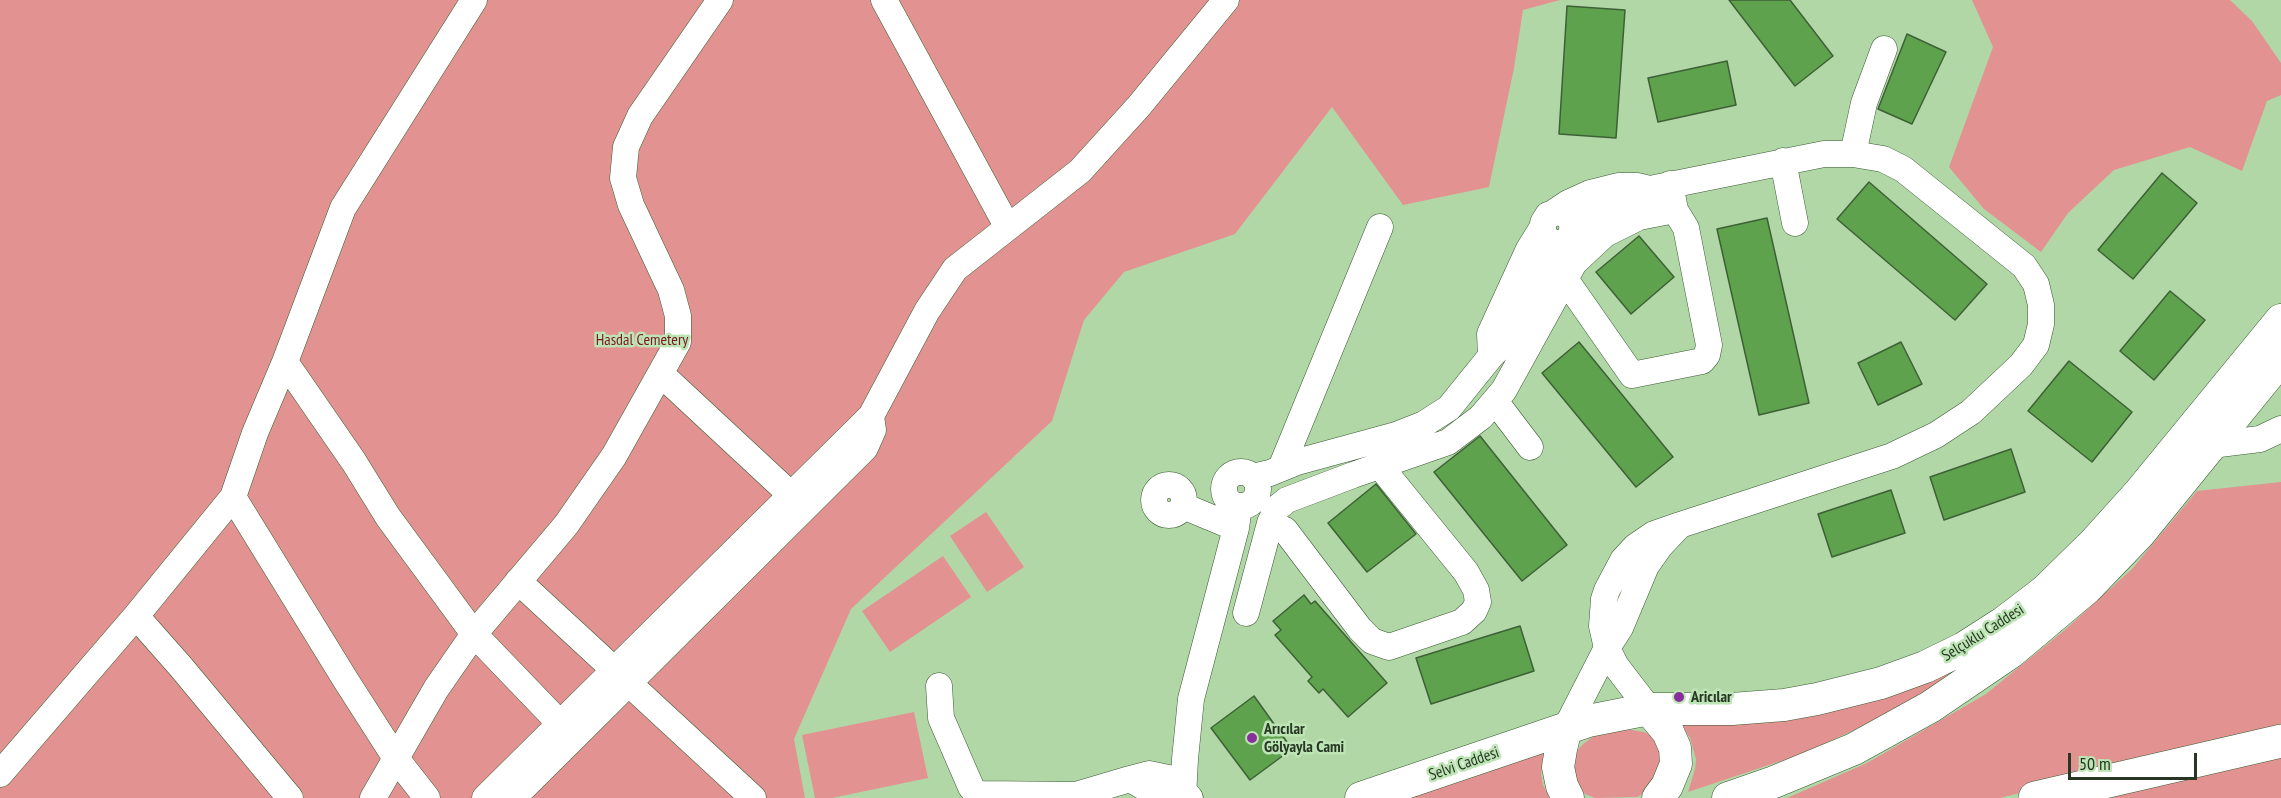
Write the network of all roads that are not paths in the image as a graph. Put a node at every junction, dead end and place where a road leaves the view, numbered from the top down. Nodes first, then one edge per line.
1 (474, 0) edge
2 (720, 0) edge
3 (884, 0) edge
4 (1226, 0) edge
5 (1884, 49) dead end
6 (1853, 154) junction
7 (1783, 161) junction
8 (1660, 186) junction
9 (1675, 210) junction
10 (1795, 223) dead end
11 (1007, 226) junction
12 (1380, 226) dead end
13 (1565, 279) junction
14 (2281, 320) edge
15 (2281, 358) edge
16 (285, 362) junction
17 (661, 374) junction
18 (1495, 401) junction
19 (2281, 429) edge
20 (2211, 445) junction
21 (1530, 447) dead end
22 (1380, 466) junction
23 (1281, 468) junction
24 (1243, 475) junction
25 (233, 497) junction
26 (799, 502) junction
27 (1237, 517) junction
28 (1270, 523) junction
29 (518, 581) junction
30 (1246, 613) dead end
31 (136, 616) junction
32 (474, 634) junction
33 (1607, 648) junction
34 (622, 677) junction
35 (939, 686) dead end
36 (1649, 710) junction
37 (1566, 729) junction
38 (567, 731) junction
39 (2281, 741) edge
40 (395, 757) junction
41 (0, 774) edge
42 (1179, 796) edge
43 (290, 798) edge
44 (373, 798) edge
45 (427, 798) edge
46 (485, 798) edge
47 (513, 798) edge
48 (753, 798) edge
49 (1361, 798) edge
50 (1568, 798) edge
51 (1658, 798) edge
52 (1728, 798) edge
53 (2035, 798) edge

1 - 16 street
2 - 17 street
3 - 11 street
4 - 11 street
5 - 6 street
6 - 7 street
6 - 33 street
7 - 8 street
7 - 10 street
8 - 9 street
8 - 23 street
9 - 13 street
9 - 13 street
11 - 26 street
12 - 23 street
13 - 18 street
14 - 36 main road, Selçuklu Caddesi
15 - 20 main road, Selçuklu Caddesi
16 - 25 street
16 - 32 street
17 - 26 street
17 - 29 street
18 - 21 street
18 - 22 street
19 - 20 street
20 - 52 main road, Selçuklu Caddesi
22 - 28 street
22 - 28 street
23 - 24 street
24 - 27 street
24 - 27 street
25 - 31 street
25 - 40 street
26 - 34 street
27 - 42 street
28 - 30 street
29 - 32 street
29 - 34 street
31 - 41 street
31 - 43 street
32 - 38 street
32 - 40 street
33 - 36 street
33 - 37 street
34 - 38 street
34 - 48 street
35 - 42 street
36 - 37 main road, Selçuklu Caddesi
36 - 51 main road
37 - 49 main road, Selvi Caddesi
37 - 50 main road
38 - 46 street
38 - 47 street
39 - 53 highway
40 - 44 street
40 - 45 street

